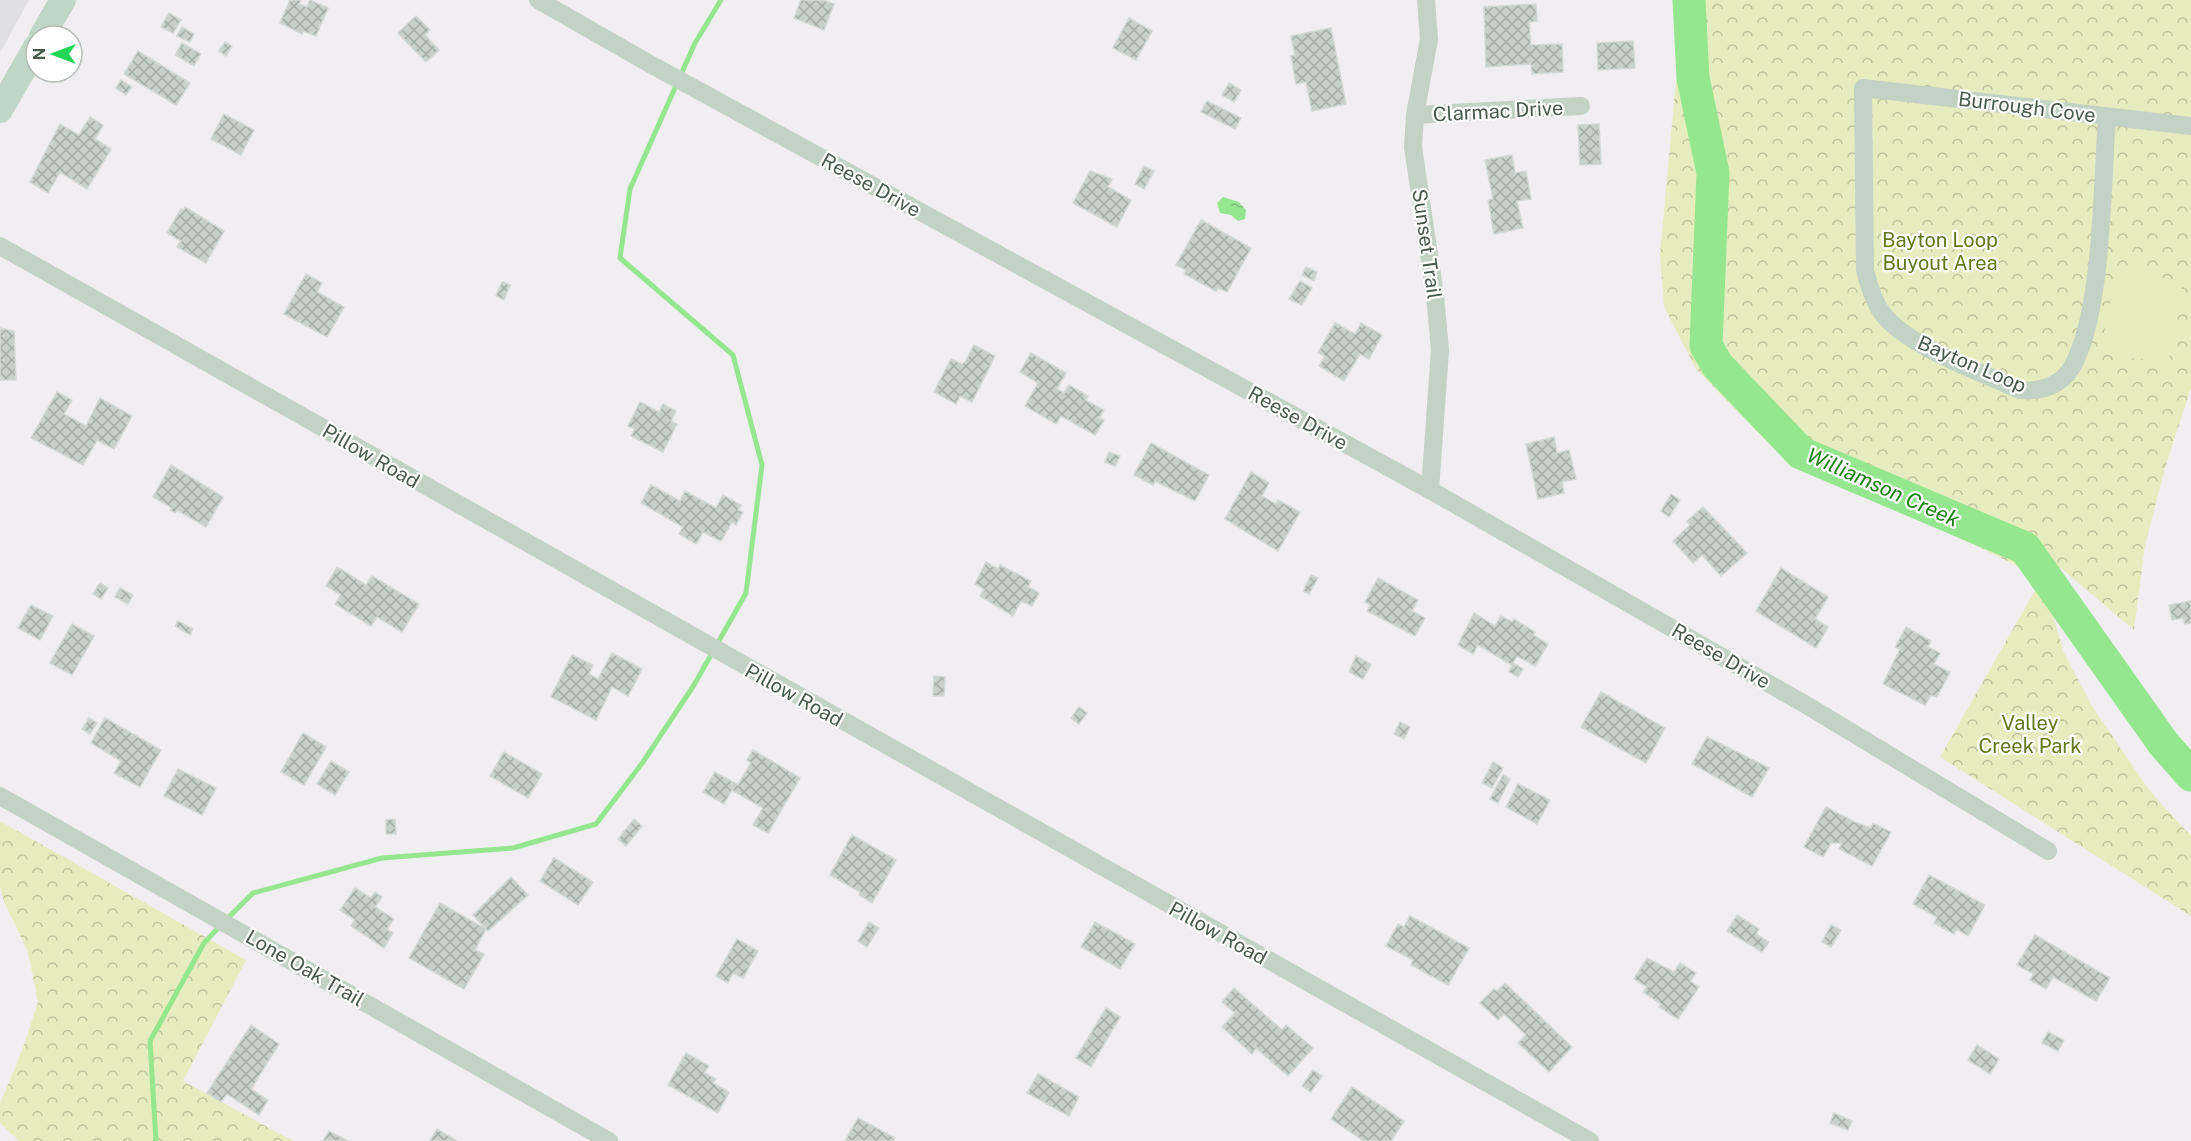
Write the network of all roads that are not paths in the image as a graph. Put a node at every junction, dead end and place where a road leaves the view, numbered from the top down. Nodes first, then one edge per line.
1 (63, 0) edge
2 (538, 0) edge
3 (1426, 0) edge
4 (49, 24) edge
5 (24, 68) edge
6 (1863, 88) joint
7 (1581, 106) dead end
8 (0, 110) edge
9 (1414, 115) junction
10 (2107, 117) junction
11 (2191, 126) edge
12 (0, 246) edge
13 (1430, 490) junction
14 (0, 796) edge
15 (2048, 851) dead end
16 (609, 1141) edge
17 (1590, 1141) edge

1 - 4 street
2 - 13 street, Reese Drive
3 - 9 street, Sunset Trail
5 - 8 street
6 - 10 street, Burrough Cove
6 - 10 street, Bayton Loop
7 - 9 street, Clarmac Drive
9 - 13 street, Sunset Trail
10 - 11 street, Burrough Cove
12 - 17 street, Pillow Road
13 - 15 street, Reese Drive
14 - 16 street, Lone Oak Trail

